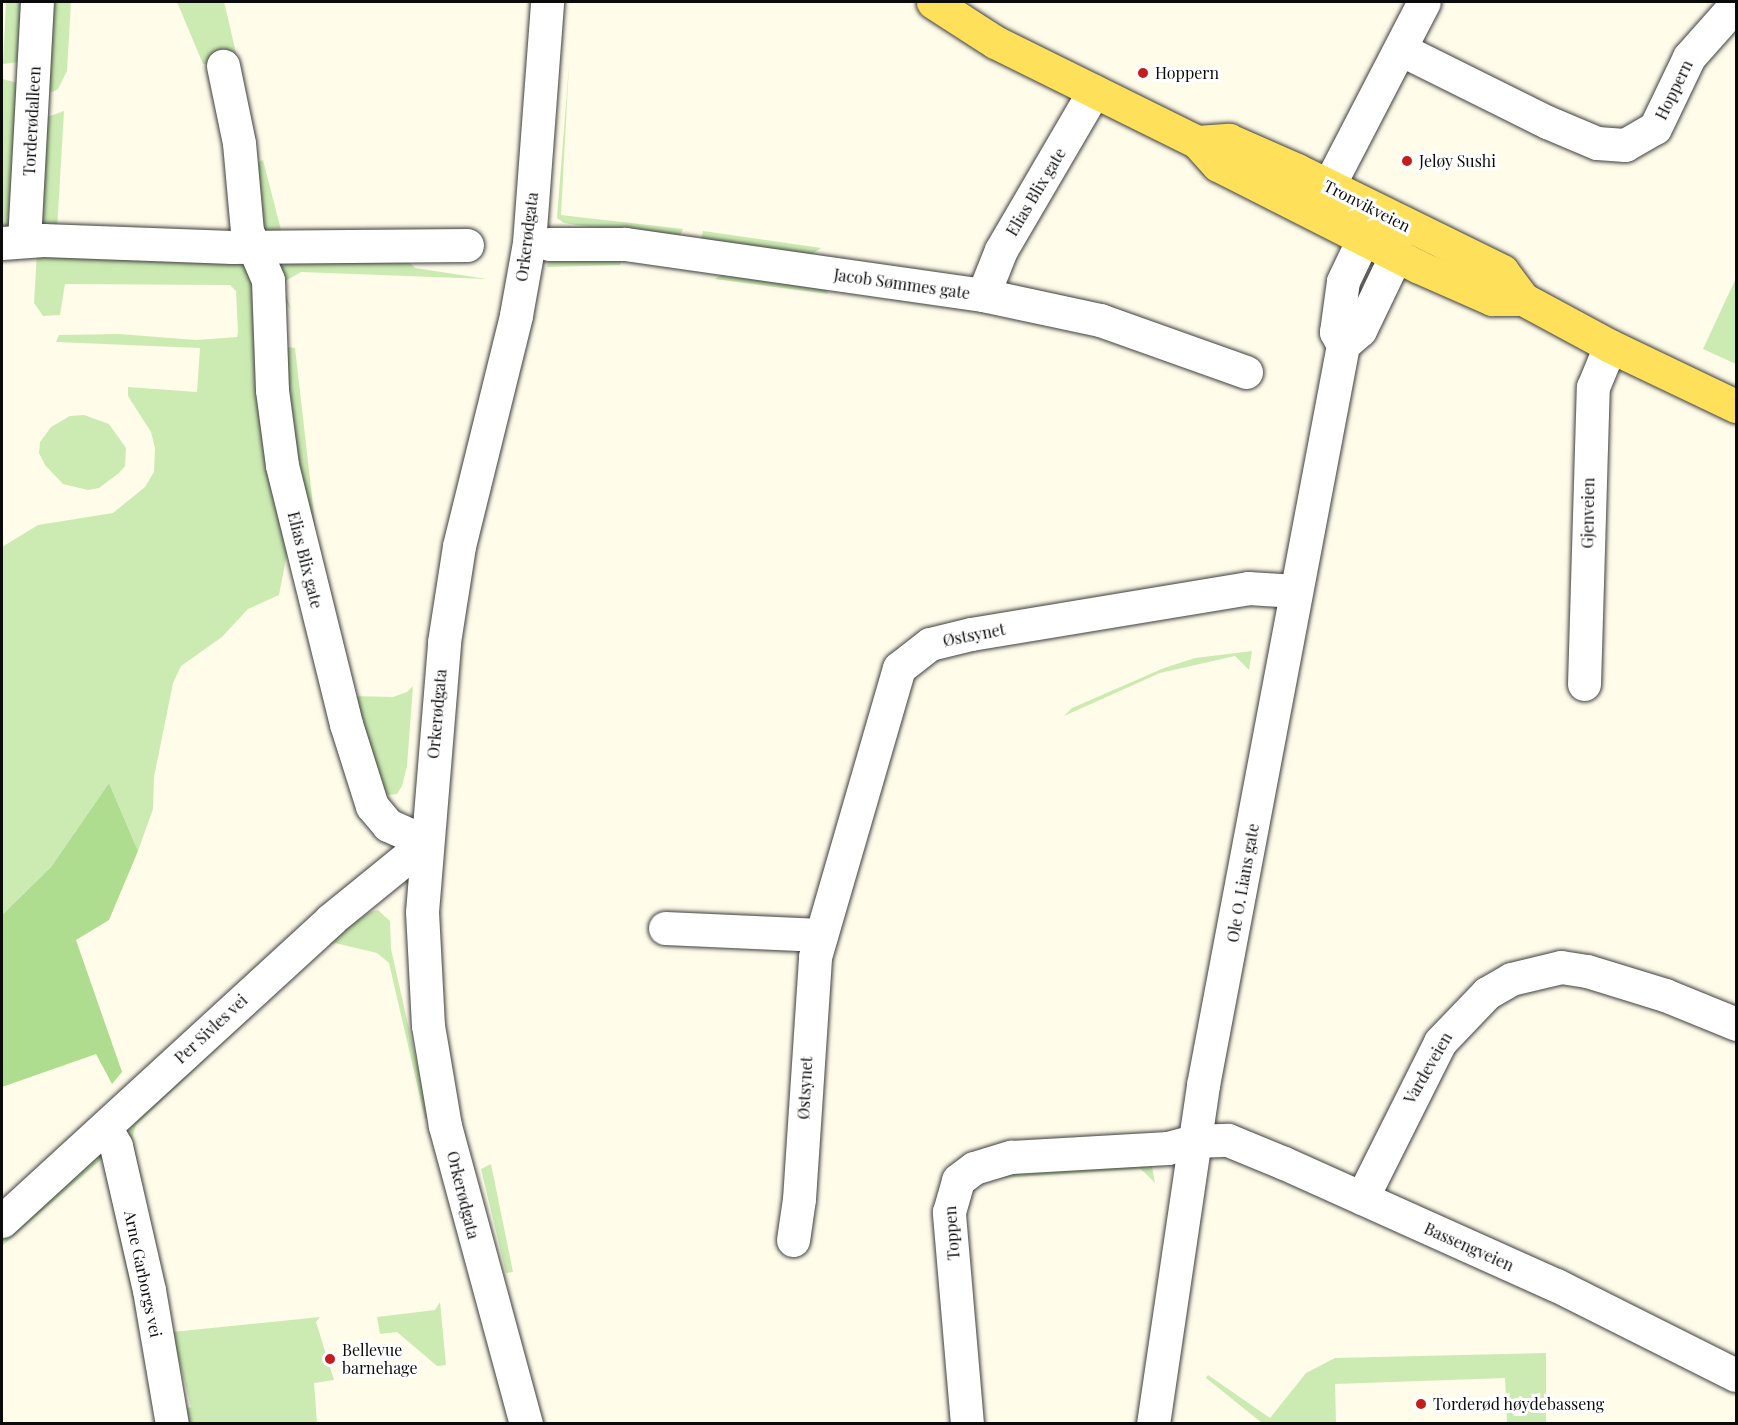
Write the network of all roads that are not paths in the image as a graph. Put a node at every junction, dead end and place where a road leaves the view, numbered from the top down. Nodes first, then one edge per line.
1 (37, 2) edge
2 (547, 2) edge
3 (933, 2) edge
4 (1424, 2) edge
5 (1737, 4) edge
6 (1400, 49) junction
7 (223, 66) dead end
8 (1094, 91) junction
9 (1321, 200) junction
10 (1388, 218) junction
11 (1363, 239) junction
12 (13, 242) edge
13 (549, 244) dead end
14 (467, 246) dead end
15 (253, 247) junction
16 (1396, 255) junction
17 (982, 295) junction
18 (1523, 299) junction
19 (1343, 345) junction
20 (1610, 346) junction
21 (1246, 372) dead end
22 (1737, 406) edge
23 (1296, 591) junction
24 (1584, 684) dead end
25 (426, 842) junction
26 (665, 928) dead end
27 (821, 935) junction
28 (1737, 1024) edge
29 (105, 1127) junction
30 (1195, 1141) junction
31 (1362, 1198) junction
32 (2, 1221) edge
33 (793, 1240) dead end
34 (1737, 1376) edge
35 (172, 1424) edge
36 (526, 1424) edge
37 (967, 1424) edge
38 (1153, 1424) edge

1 - 12 street, Torderødalleen
2 - 25 street, Orkerødgata
3 - 8 main road, Tronvikveien
4 - 6 street
5 - 6 street, Hoppern
6 - 9 street
7 - 15 street, Elias Blix gate
8 - 9 main road, Tronvikveien
8 - 17 street, Elias Blix gate
9 - 10 main road, Tronvikveien
9 - 11 main road, Tronvikveien
10 - 11 street, Ole O. Lians gate
10 - 16 street
10 - 18 main road, Tronvikveien
11 - 16 main road, Tronvikveien
11 - 19 street, Ole O. Lians gate
12 - 15 street
13 - 17 street, Jacob Sømmes gate
14 - 15 street
15 - 25 street, Elias Blix gate
16 - 18 main road, Tronvikveien
16 - 19 street
17 - 21 street, Jacob Sømmes gate
18 - 20 main road, Tronvikveien
19 - 23 street, Ole O. Lians gate
20 - 22 main road, Tronvikveien
20 - 24 street, Gjenveien
23 - 27 street, Østsynet
23 - 30 street, Ole O. Lians gate
25 - 29 street, Per Sivles vei
25 - 36 street, Orkerødgata
26 - 27 street
27 - 33 street, Østsynet
28 - 31 street, Vardeveien
29 - 32 street, Per Sivles vei
29 - 35 street, Arne Garborgs vei
30 - 31 street, Bassengveien
30 - 37 street, Toppen
30 - 38 street, Ole O. Lians gate
31 - 34 street, Bassengveien

